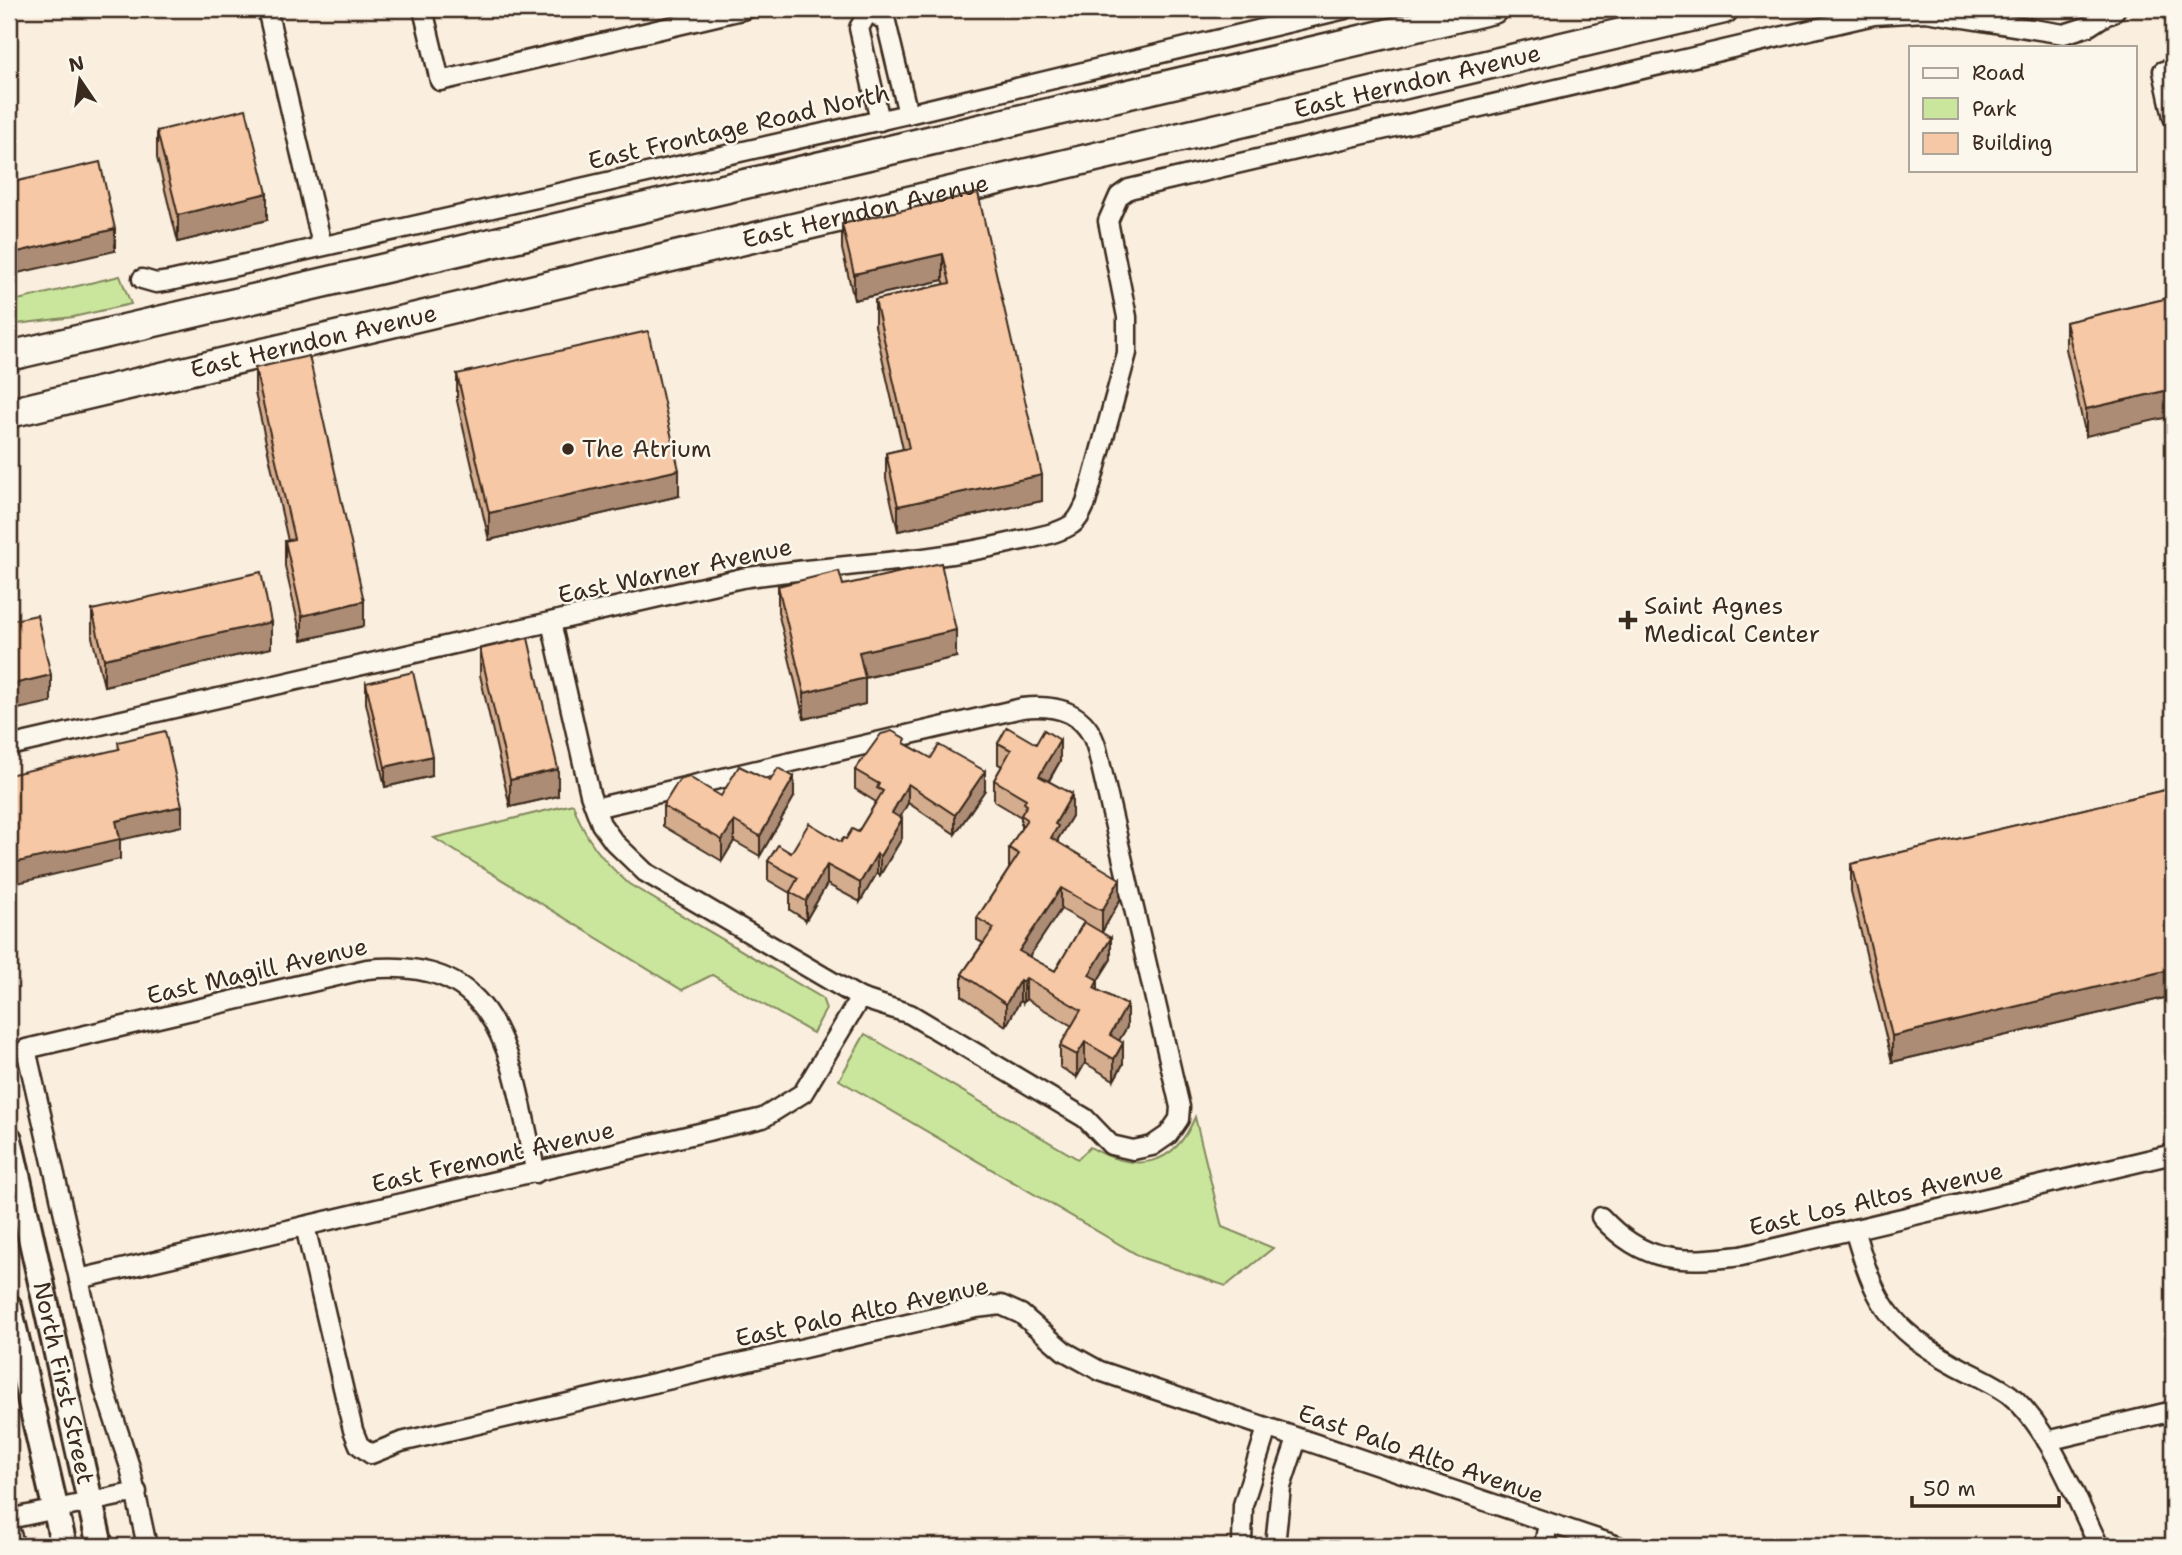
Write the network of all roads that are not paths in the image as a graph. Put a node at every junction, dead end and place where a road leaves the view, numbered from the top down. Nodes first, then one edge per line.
1 (267, 9) edge
2 (423, 9) edge
3 (746, 9) edge
4 (869, 9) edge
5 (1345, 9) edge
6 (1493, 9) edge
7 (1724, 9) edge
8 (2111, 10) edge
9 (2168, 70) edge
10 (908, 114) junction
11 (2173, 117) edge
12 (880, 121) junction
13 (322, 245) junction
14 (142, 279) dead end
15 (9, 356) edge
16 (9, 413) edge
17 (551, 622) junction
18 (9, 746) edge
19 (595, 807) junction
20 (860, 998) junction
21 (9, 1139) edge
22 (2173, 1154) edge
23 (536, 1172) junction
24 (1601, 1217) dead end
25 (305, 1226) junction
26 (1854, 1229) junction
27 (79, 1279) junction
28 (9, 1307) edge
29 (2173, 1411) edge
30 (1267, 1428) junction
31 (1297, 1439) junction
32 (2047, 1441) junction
33 (136, 1492) junction
34 (90, 1502) junction
35 (56, 1509) junction
36 (9, 1519) edge
37 (1548, 1523) junction
38 (9, 1528) edge
39 (15, 1546) edge
40 (65, 1546) edge
41 (100, 1546) edge
42 (147, 1546) edge
43 (1242, 1546) edge
44 (1275, 1546) edge
45 (1544, 1546) edge
46 (1618, 1546) edge
47 (2099, 1546) edge

1 - 13 street
2 - 3 street
4 - 10 street
4 - 12 street
5 - 10 street, East Frontage Road North
6 - 15 main road
7 - 16 main road, East Herndon Avenue
8 - 17 street, East Warner Avenue
9 - 11 street
10 - 12 street, East Frontage Road North
12 - 13 street, East Frontage Road North
13 - 14 street, East Frontage Road North
17 - 18 street, East Warner Avenue
17 - 19 street
19 - 20 street
19 - 20 street
20 - 23 street, East Fremont Avenue
21 - 34 main road, North First Street
22 - 26 street, East Los Altos Avenue
23 - 25 street, East Fremont Avenue
23 - 27 street, East Magill Avenue
24 - 26 street, East Los Altos Avenue
25 - 27 street, East Fremont Avenue
25 - 30 street, East Palo Alto Avenue
26 - 32 street
27 - 33 street
28 - 35 main road, North First Street
29 - 32 street
30 - 31 street, East Palo Alto Avenue
30 - 43 street
31 - 37 street, East Palo Alto Avenue
31 - 44 street
32 - 47 street
33 - 34 street
33 - 42 street
34 - 35 street
34 - 41 main road, North First Street
35 - 36 street
35 - 40 main road, North First Street
37 - 45 street
37 - 46 street, East Palo Alto Avenue
38 - 39 street

